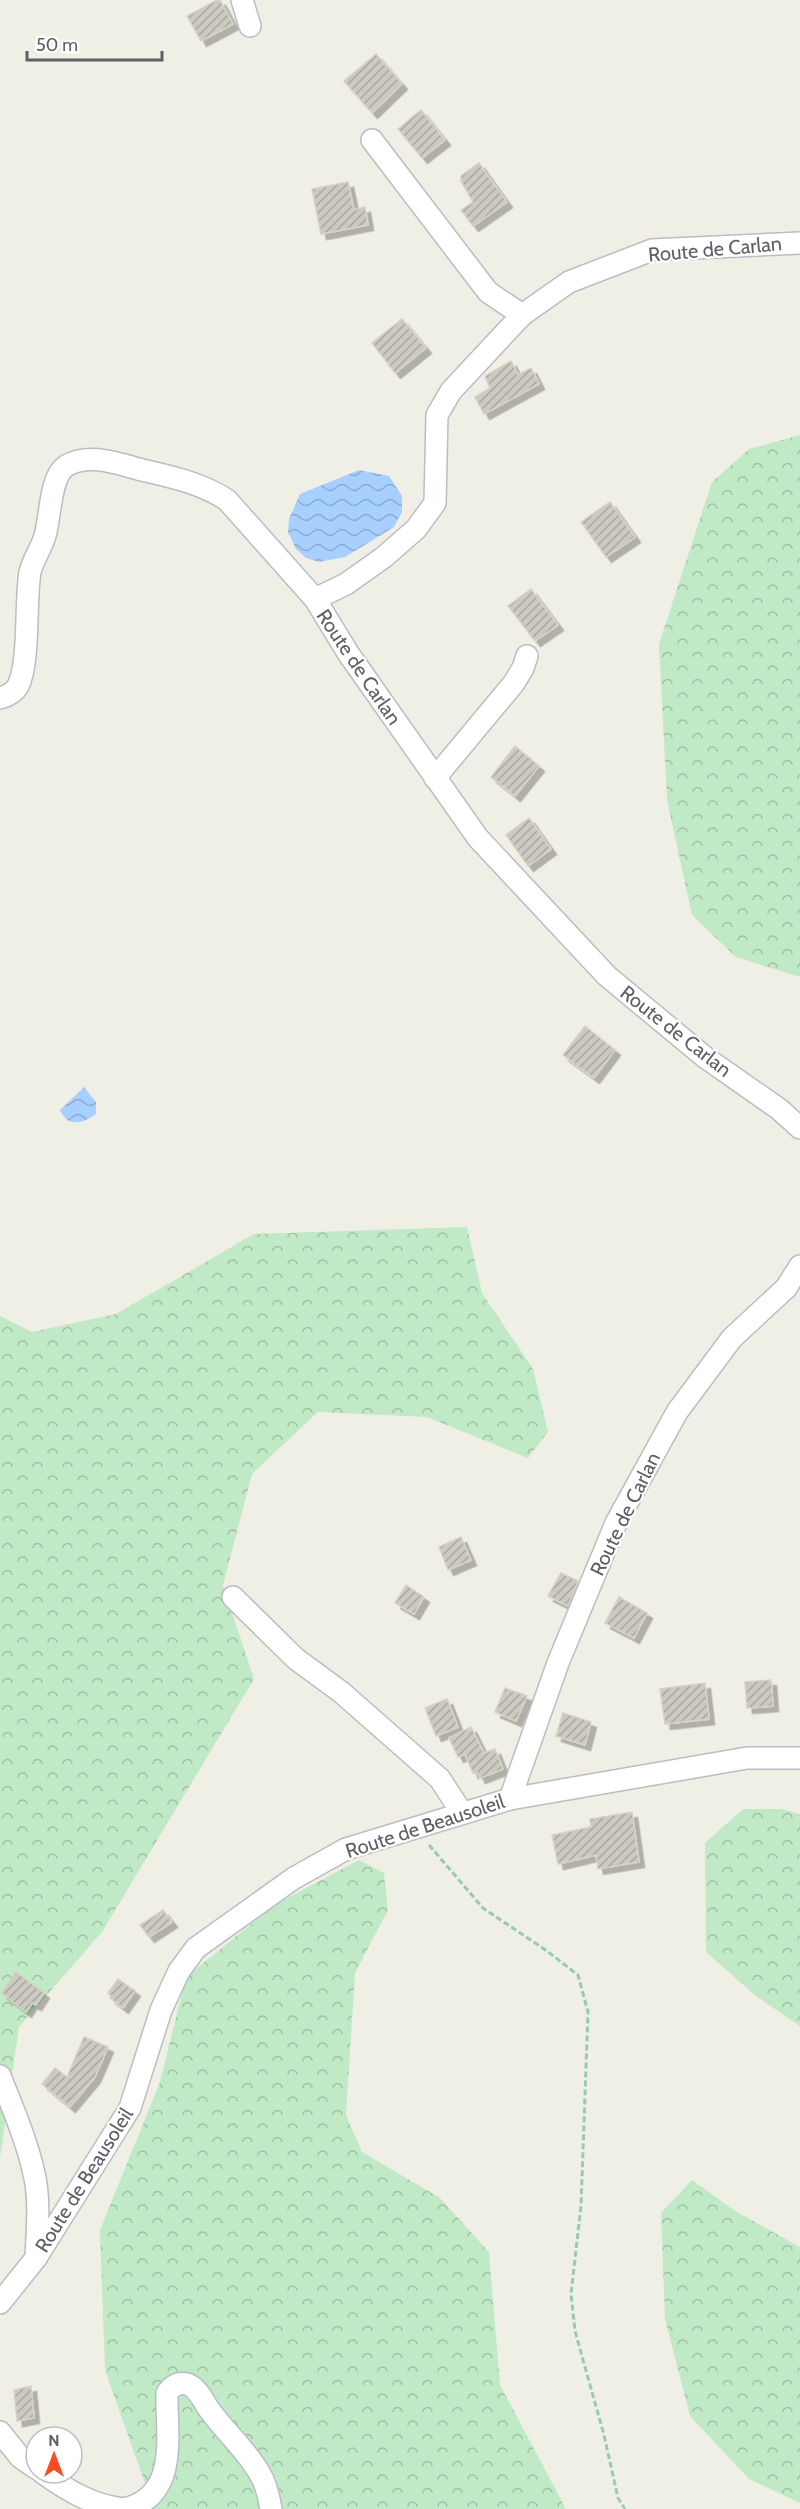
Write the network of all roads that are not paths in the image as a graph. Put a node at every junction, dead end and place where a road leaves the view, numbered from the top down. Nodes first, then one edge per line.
1 (242, 0) edge
2 (250, 26) dead end
3 (372, 140) dead end
4 (800, 243) edge
5 (522, 315) junction
6 (315, 599) junction
7 (527, 656) dead end
8 (0, 698) edge
9 (435, 778) junction
10 (800, 1128) edge
11 (800, 1266) edge
12 (233, 1598) dead end
13 (800, 1758) edge
14 (510, 1799) junction
15 (462, 1813) junction
16 (0, 2076) edge
17 (36, 2258) junction
18 (0, 2303) edge
19 (0, 2432) edge
20 (24, 2460) edge
21 (62, 2485) edge
22 (124, 2509) edge
23 (272, 2509) edge

1 - 2 street
3 - 5 street
4 - 5 street, Route de Carlan
5 - 6 street, Route de Carlan
6 - 8 street
6 - 9 street, Route de Carlan
7 - 9 street
9 - 10 street, Route de Carlan
11 - 14 street, Route de Carlan
12 - 15 street
13 - 14 street, Route de Beausoleil
14 - 15 street, Route de Beausoleil
15 - 17 street, Route de Beausoleil
16 - 17 street
17 - 18 street, Route de Beausoleil
19 - 20 street
21 - 22 street
22 - 23 street

